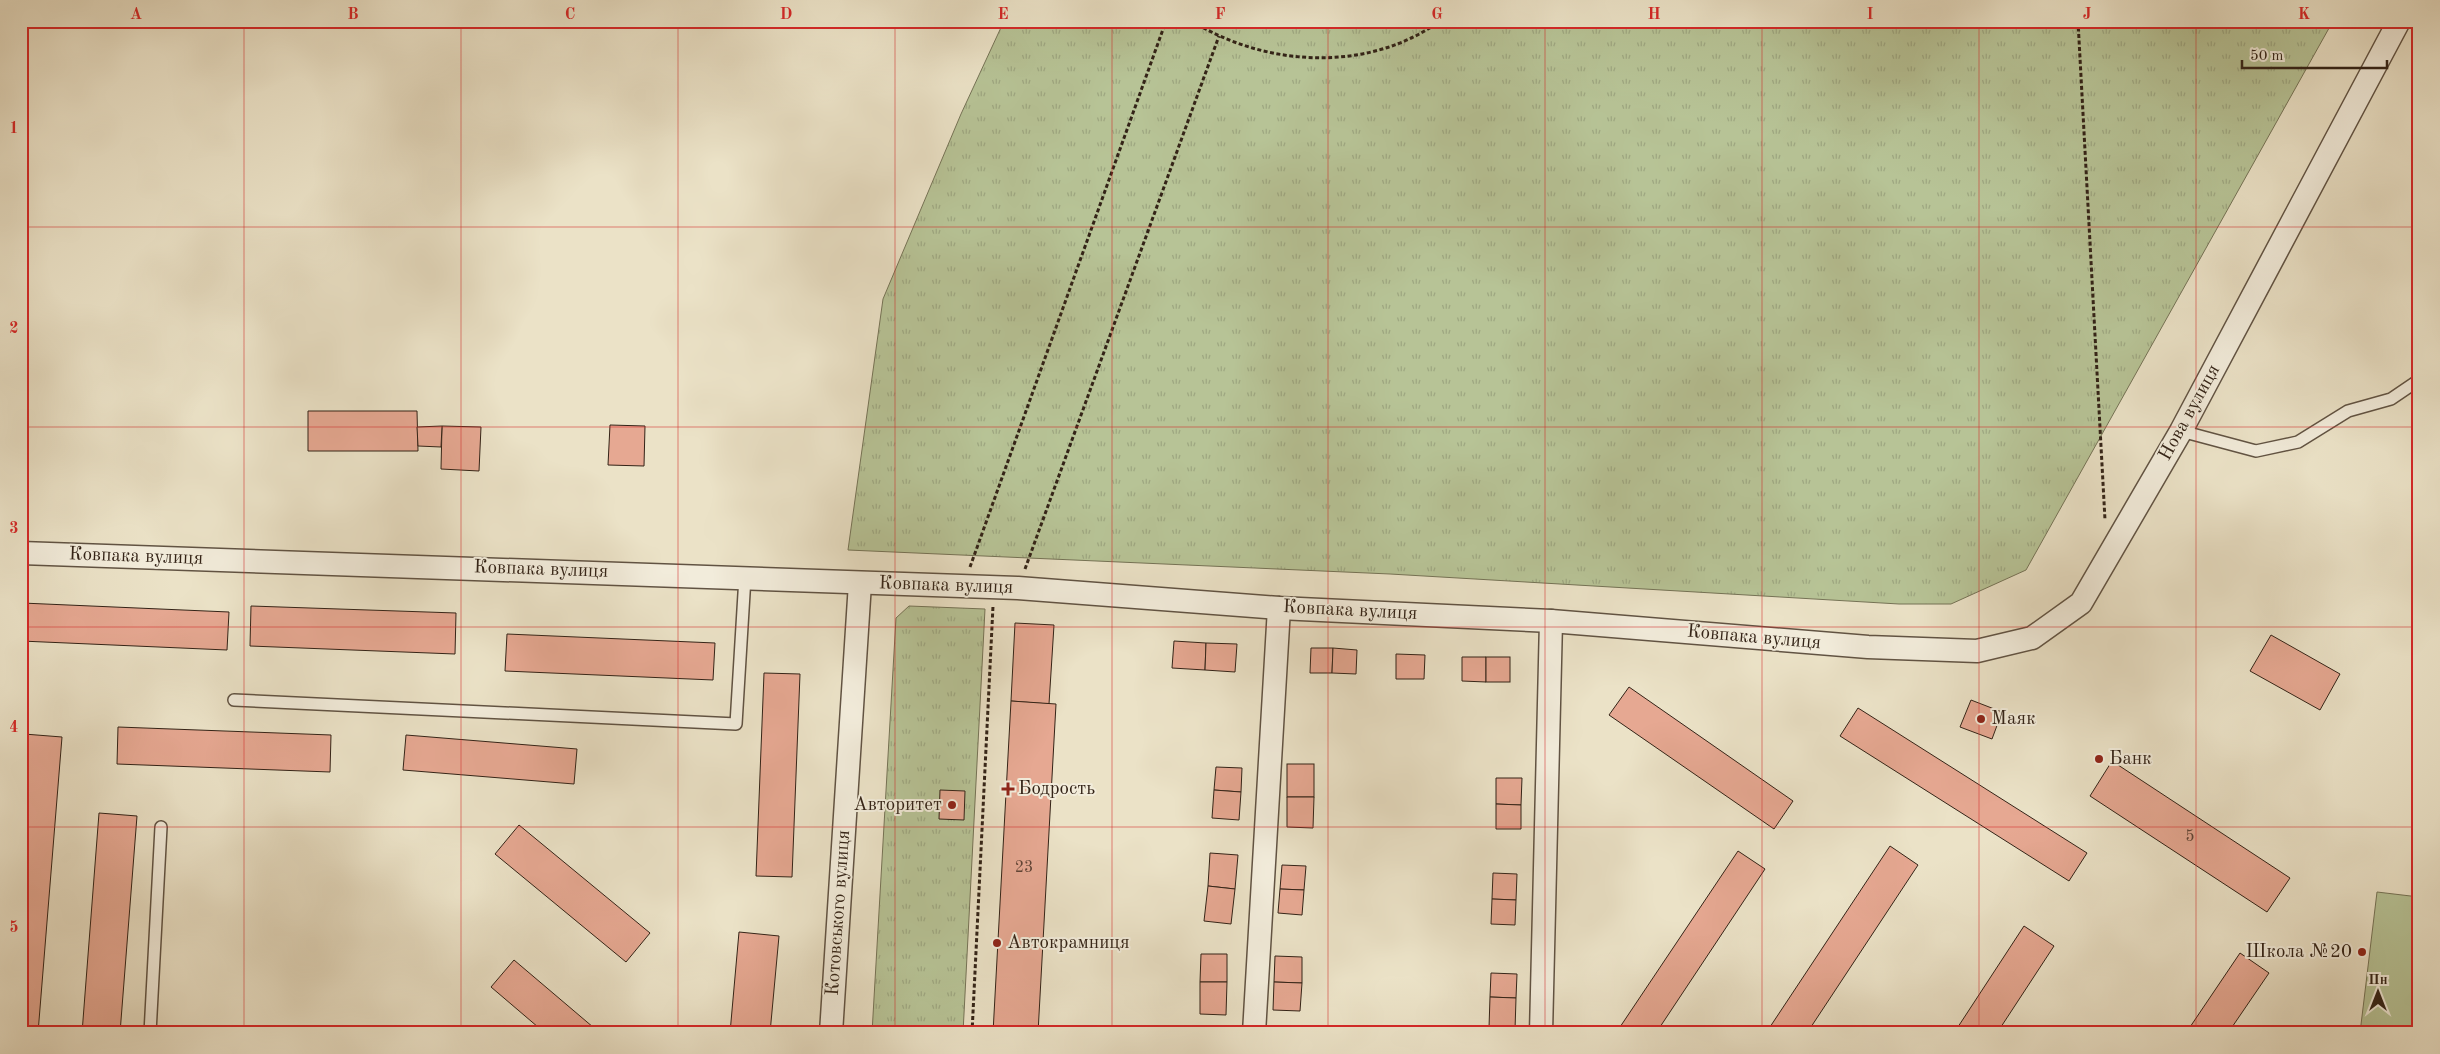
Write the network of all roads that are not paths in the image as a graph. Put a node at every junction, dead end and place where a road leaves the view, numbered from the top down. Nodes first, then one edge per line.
1 (2399, 21) edge
2 (2419, 380) edge
3 (2181, 431) junction
4 (21, 553) edge
5 (745, 577) junction
6 (860, 583) junction
7 (1279, 608) junction
8 (1551, 621) junction
9 (1868, 647) joint
10 (234, 700) dead end
11 (161, 827) dead end
12 (150, 1033) edge
13 (831, 1033) edge
14 (1254, 1033) edge
15 (1541, 1033) edge

1 - 3 street, Нова вулиця
2 - 3 lane
3 - 9 street, Нова вулиця
4 - 5 street, Ковпака вулиця
5 - 6 street, Ковпака вулиця
5 - 10 lane
6 - 7 street, Ковпака вулиця
6 - 13 street, Котовського вулиця
7 - 8 street, Ковпака вулиця
7 - 14 street
8 - 9 street, Ковпака вулиця
8 - 15 street
11 - 12 lane

